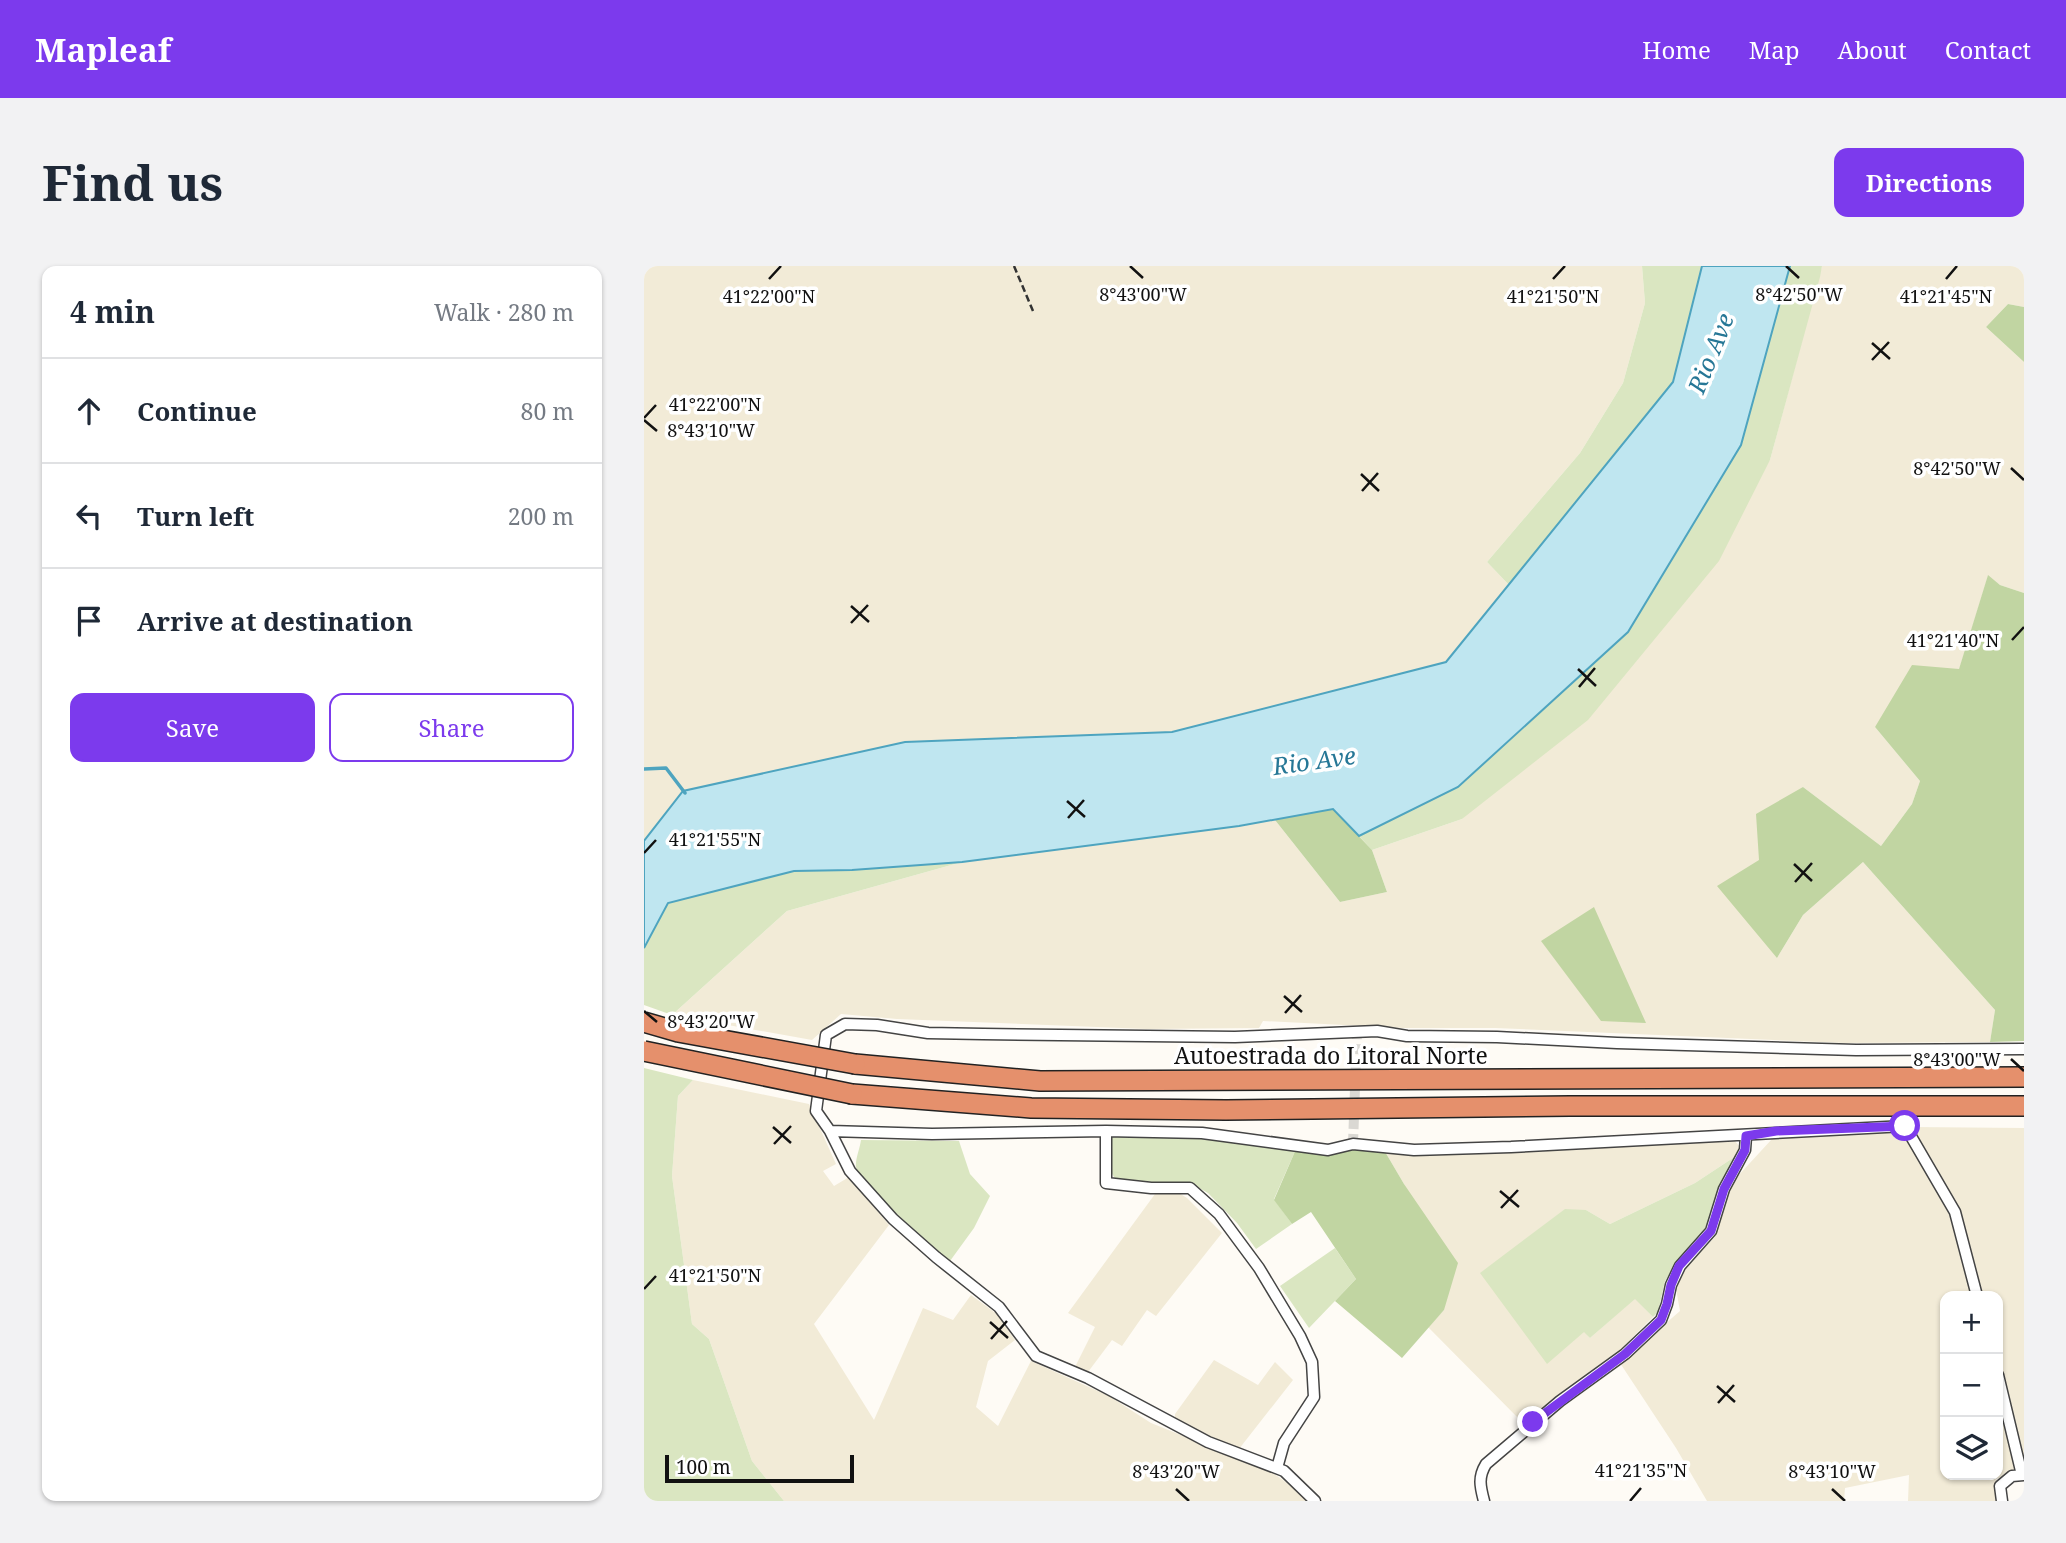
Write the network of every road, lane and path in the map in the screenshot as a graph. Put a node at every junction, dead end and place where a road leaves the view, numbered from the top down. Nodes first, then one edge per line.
1 (1014, 266) edge
2 (1033, 311) dead end
3 (644, 1022) edge
4 (2024, 1049) edge
5 (644, 1051) edge
6 (2024, 1077) edge
7 (2024, 1106) edge
8 (1106, 1130) junction
9 (830, 1131) junction
10 (1746, 1136) junction
11 (1976, 1291) edge
12 (2003, 1395) edge
13 (1277, 1468) junction
14 (2023, 1475) edge
15 (1315, 1501) edge
16 (1484, 1501) edge
17 (2002, 1501) edge

1 - 2 path
3 - 6 highway, Autoestrada do Litoral Norte, bridge
4 - 9 street
5 - 7 highway, bridge
8 - 9 street
8 - 10 street
8 - 13 street
9 - 13 street
10 - 11 street
10 - 16 street
12 - 14 street
13 - 15 street
14 - 17 street

